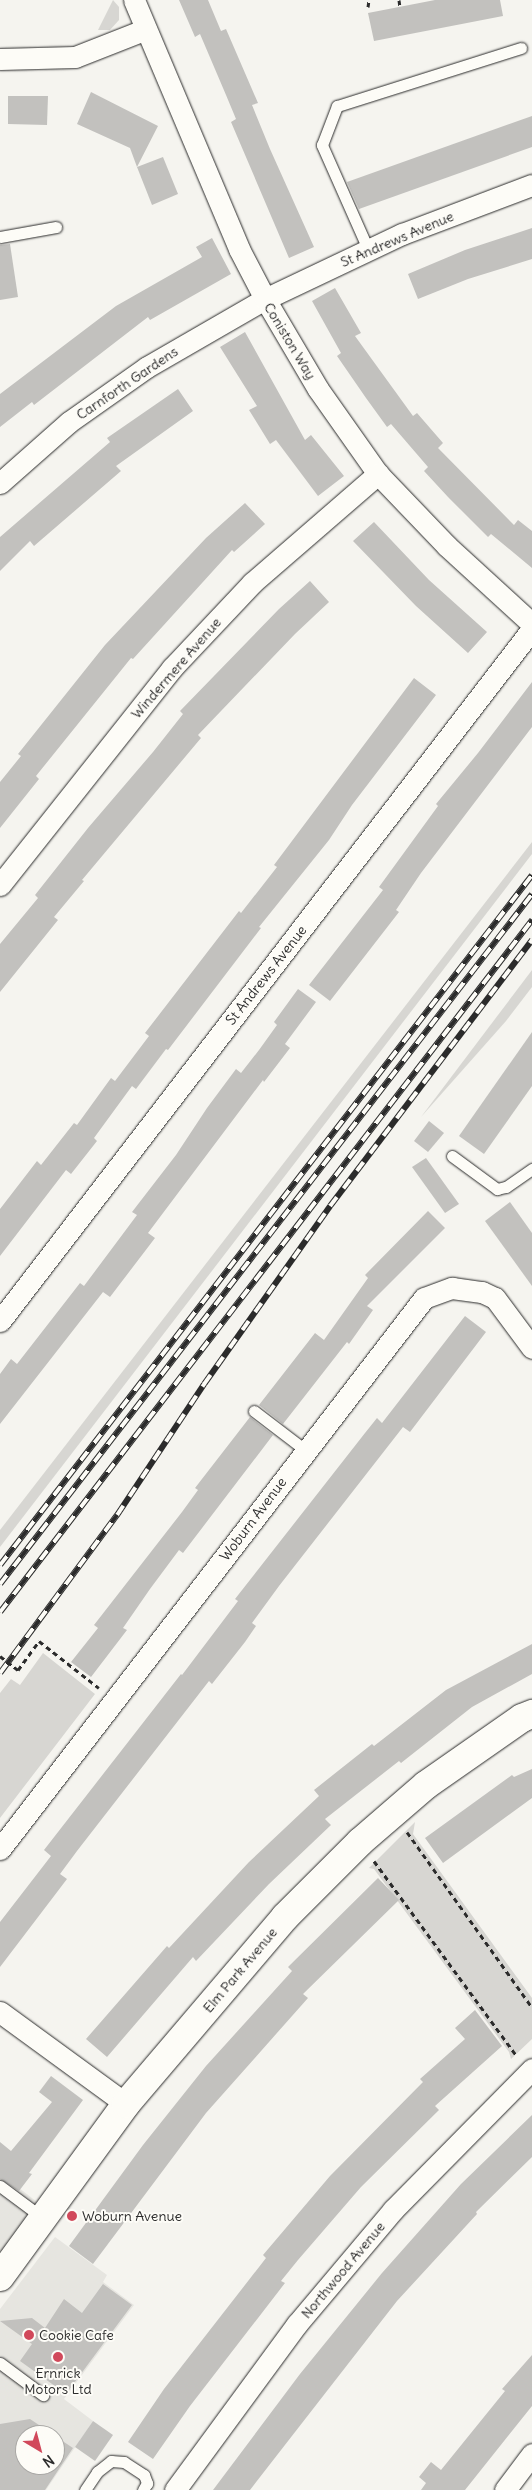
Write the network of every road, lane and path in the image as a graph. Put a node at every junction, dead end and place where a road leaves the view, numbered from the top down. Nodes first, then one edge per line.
1 (134, 0) edge
2 (369, 0) edge
3 (399, 0) edge
4 (368, 7) dead end
5 (400, 7) dead end
6 (146, 29) junction
7 (520, 48) dead end
8 (0, 59) edge
9 (532, 185) edge
10 (56, 227) dead end
11 (0, 237) edge
12 (368, 249) junction
13 (265, 298) junction
14 (378, 474) junction
15 (0, 483) edge
16 (532, 624) edge
17 (532, 629) edge
18 (0, 886) edge
19 (452, 1156) dead end
20 (532, 1169) edge
21 (0, 1321) edge
22 (532, 1348) edge
23 (254, 1411) dead end
24 (305, 1450) junction
25 (0, 1656) edge
26 (115, 1701) junction
27 (532, 1714) edge
28 (393, 1814) junction
29 (360, 1842) junction
30 (0, 1849) edge
31 (532, 2008) edge
32 (0, 2012) edge
33 (530, 2071) edge
34 (126, 2104) junction
35 (0, 2186) edge
36 (43, 2218) junction
37 (0, 2278) edge
38 (0, 2363) edge
39 (44, 2395) dead end
40 (532, 2454) edge
41 (85, 2490) edge
42 (143, 2490) edge
43 (175, 2490) edge
44 (505, 2490) edge

1 - 6 street, Coniston Way
2 - 4 path
3 - 5 path
6 - 8 street
6 - 13 street, Coniston Way
7 - 12 lane
9 - 12 street, St Andrews Avenue
10 - 11 lane
12 - 13 street, St Andrews Avenue
13 - 14 street, Coniston Way
13 - 15 street, Carnforth Gardens
14 - 16 street, Coniston Way
14 - 18 street, Windermere Avenue
17 - 21 street, St Andrews Avenue
19 - 20 lane
22 - 24 street, Woburn Avenue
23 - 24 lane
24 - 26 street, Woburn Avenue
25 - 26 path, bridge
26 - 30 street, Woburn Avenue
27 - 28 street, Elm Park Avenue
28 - 29 street, Elm Park Avenue
28 - 31 path
29 - 33 path
29 - 34 street, Elm Park Avenue
32 - 34 street
33 - 43 street, Northwood Avenue
34 - 36 street, Elm Park Avenue
35 - 36 lane
36 - 37 street, Elm Park Avenue
38 - 39 lane
40 - 44 street
41 - 42 lane

